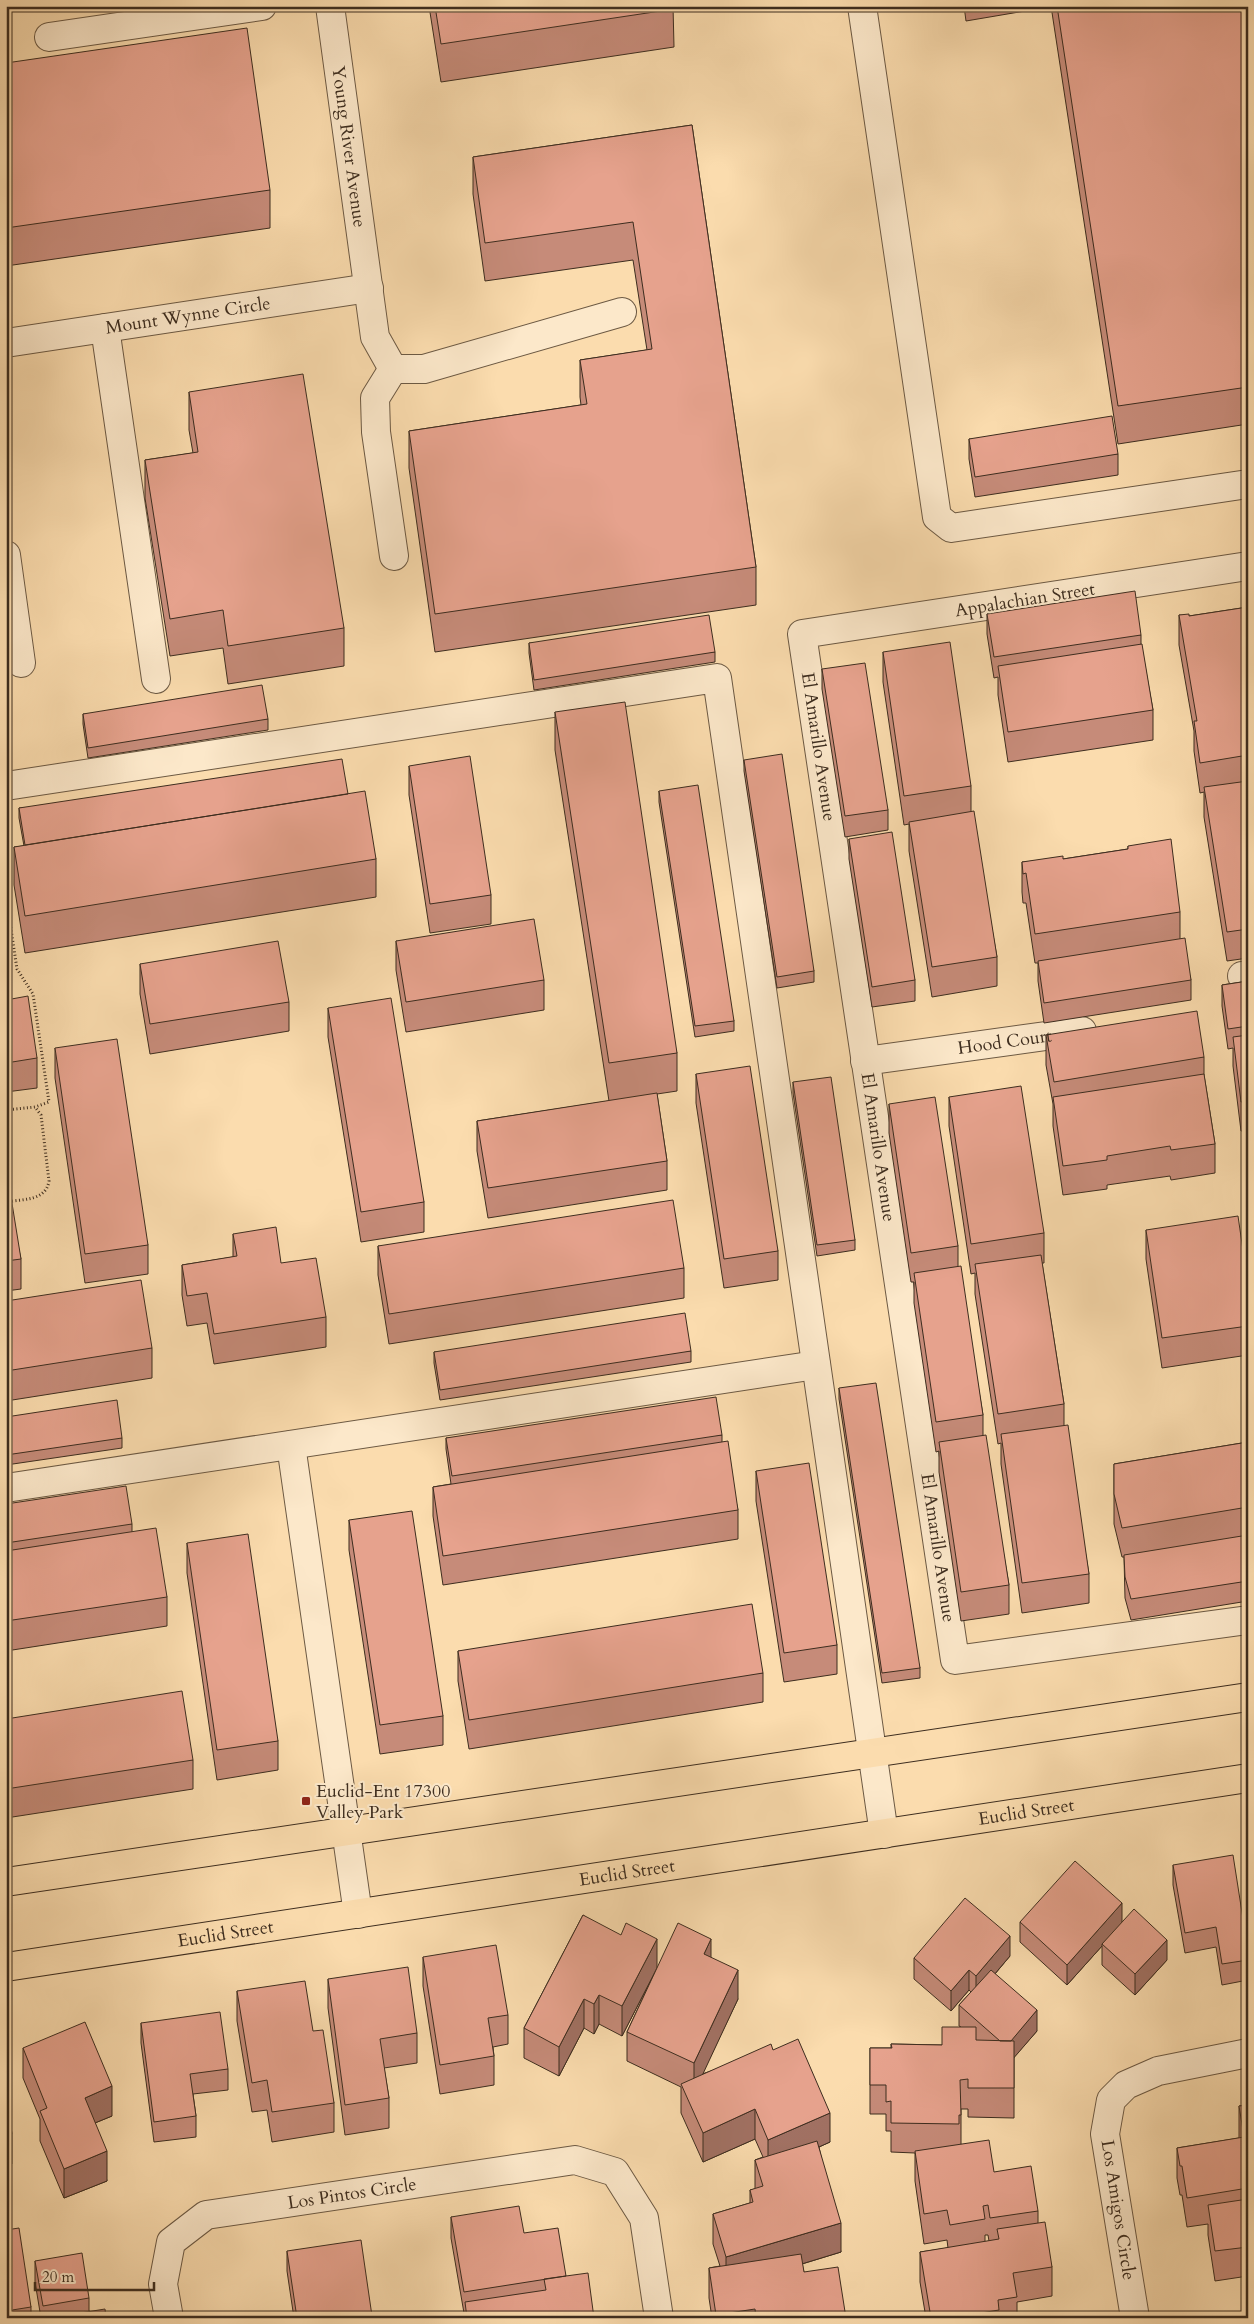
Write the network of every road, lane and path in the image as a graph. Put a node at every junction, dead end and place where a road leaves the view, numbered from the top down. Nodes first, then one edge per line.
1 (262, 6) edge
2 (330, 6) edge
3 (862, 6) edge
4 (49, 37) dead end
5 (369, 288) junction
6 (622, 312) dead end
7 (105, 328) junction
8 (6, 343) edge
9 (392, 369) junction
10 (1248, 484) edge
11 (6, 555) edge
12 (394, 556) dead end
13 (1248, 566) edge
14 (802, 634) joint
15 (21, 663) dead end
16 (156, 679) dead end
17 (6, 786) edge
18 (6, 896) edge
19 (1106, 1028) edge
20 (865, 1062) junction
21 (35, 1107) junction
22 (6, 1110) edge
23 (6, 1202) edge
24 (816, 1365) junction
25 (291, 1445) junction
26 (6, 1488) edge
27 (1248, 1620) edge
28 (1248, 1697) edge
29 (872, 1753) junction
30 (1248, 1778) edge
31 (345, 1832) junction
32 (884, 1834) junction
33 (6, 1882) edge
34 (358, 1914) junction
35 (6, 1967) edge
36 (1248, 2053) edge
37 (169, 2318) edge
38 (659, 2318) edge
39 (1135, 2318) edge

1 - 4 street
2 - 5 street, Young River Avenue
3 - 10 street
5 - 7 street, Mount Wynne Circle
5 - 9 street, Young River Avenue
6 - 9 street
7 - 8 street, Mount Wynne Circle
7 - 16 street
9 - 12 street
11 - 15 street
13 - 14 street, Appalachian Street
14 - 20 street, El Amarillo Avenue
17 - 24 street
18 - 21 path
19 - 20 street, Hood Court
20 - 27 street, El Amarillo Avenue
21 - 22 path
21 - 23 path
24 - 25 street
24 - 29 street
25 - 26 street
25 - 31 street
28 - 29 main road
29 - 31 main road
29 - 32 street
30 - 32 main road, Euclid Street
31 - 33 main road
31 - 34 street
32 - 34 main road, Euclid Street
34 - 35 main road, Euclid Street
36 - 39 street, Los Amigos Circle
37 - 38 street, Los Pintos Circle

